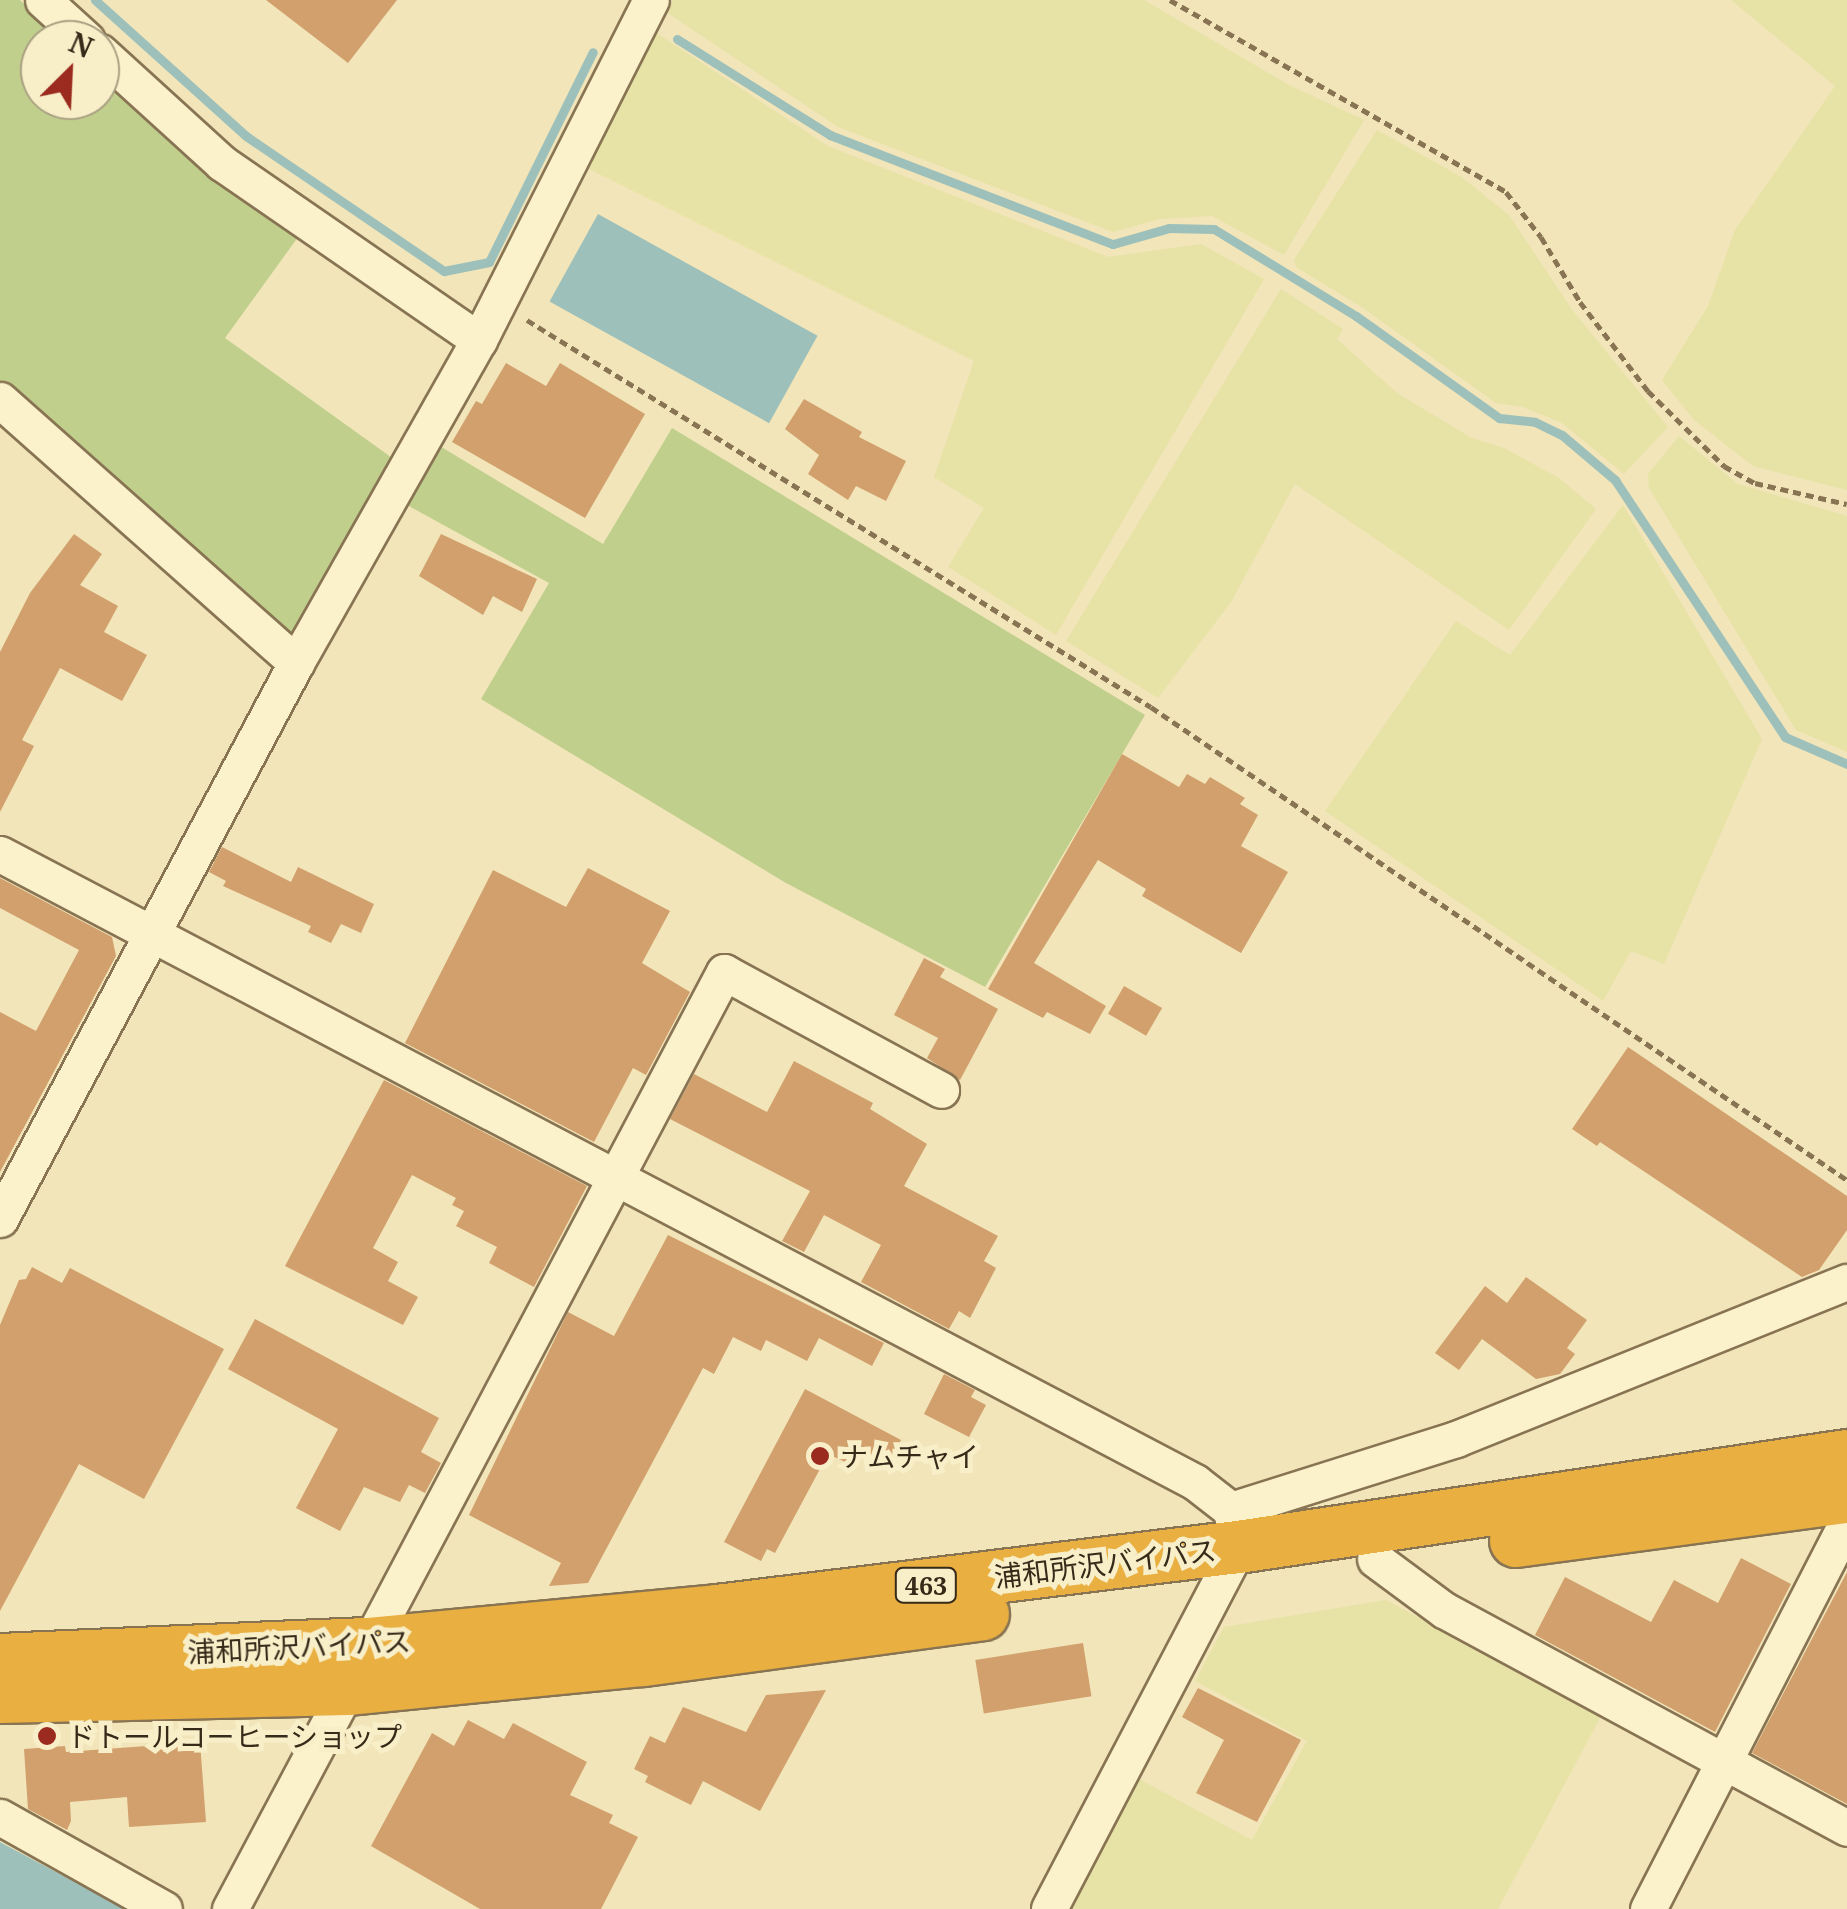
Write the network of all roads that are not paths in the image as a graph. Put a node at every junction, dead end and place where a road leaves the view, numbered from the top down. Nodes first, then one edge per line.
1 (43, 0) edge
2 (651, 0) edge
3 (65, 20) edge
4 (120, 70) edge
5 (479, 340) junction
6 (0, 400) edge
7 (296, 662) junction
8 (0, 854) edge
9 (150, 934) junction
10 (941, 1090) dead end
11 (614, 1178) junction
12 (0, 1220) edge
13 (1847, 1282) edge
14 (1847, 1456) edge
15 (1847, 1497) edge
16 (1847, 1521) edge
17 (1230, 1546) junction
18 (1375, 1560) junction
19 (0, 1660) edge
20 (358, 1666) junction
21 (0, 1698) edge
22 (1725, 1762) junction
23 (0, 1817) edge
24 (1847, 1828) edge
25 (164, 1909) edge
26 (230, 1909) edge
27 (1049, 1909) edge
28 (1648, 1909) edge

1 - 3 street
2 - 5 street
4 - 5 street
5 - 7 street
6 - 7 street
7 - 9 street
8 - 9 street
9 - 11 street
9 - 12 street
10 - 11 street
11 - 17 street
11 - 20 street
13 - 17 street
14 - 17 highway, 浦和所沢バイパス / 463
15 - 18 highway, 浦和所沢バイパス / 463
16 - 22 street
17 - 18 highway, 浦和所沢バイパス / 463
17 - 20 highway, 浦和所沢バイパス / 463
17 - 27 street
18 - 22 street
19 - 20 highway, 浦和所沢バイパス / 463
20 - 21 highway, 浦和所沢バイパス / 463
20 - 26 street
22 - 24 street
22 - 28 street
23 - 25 street

